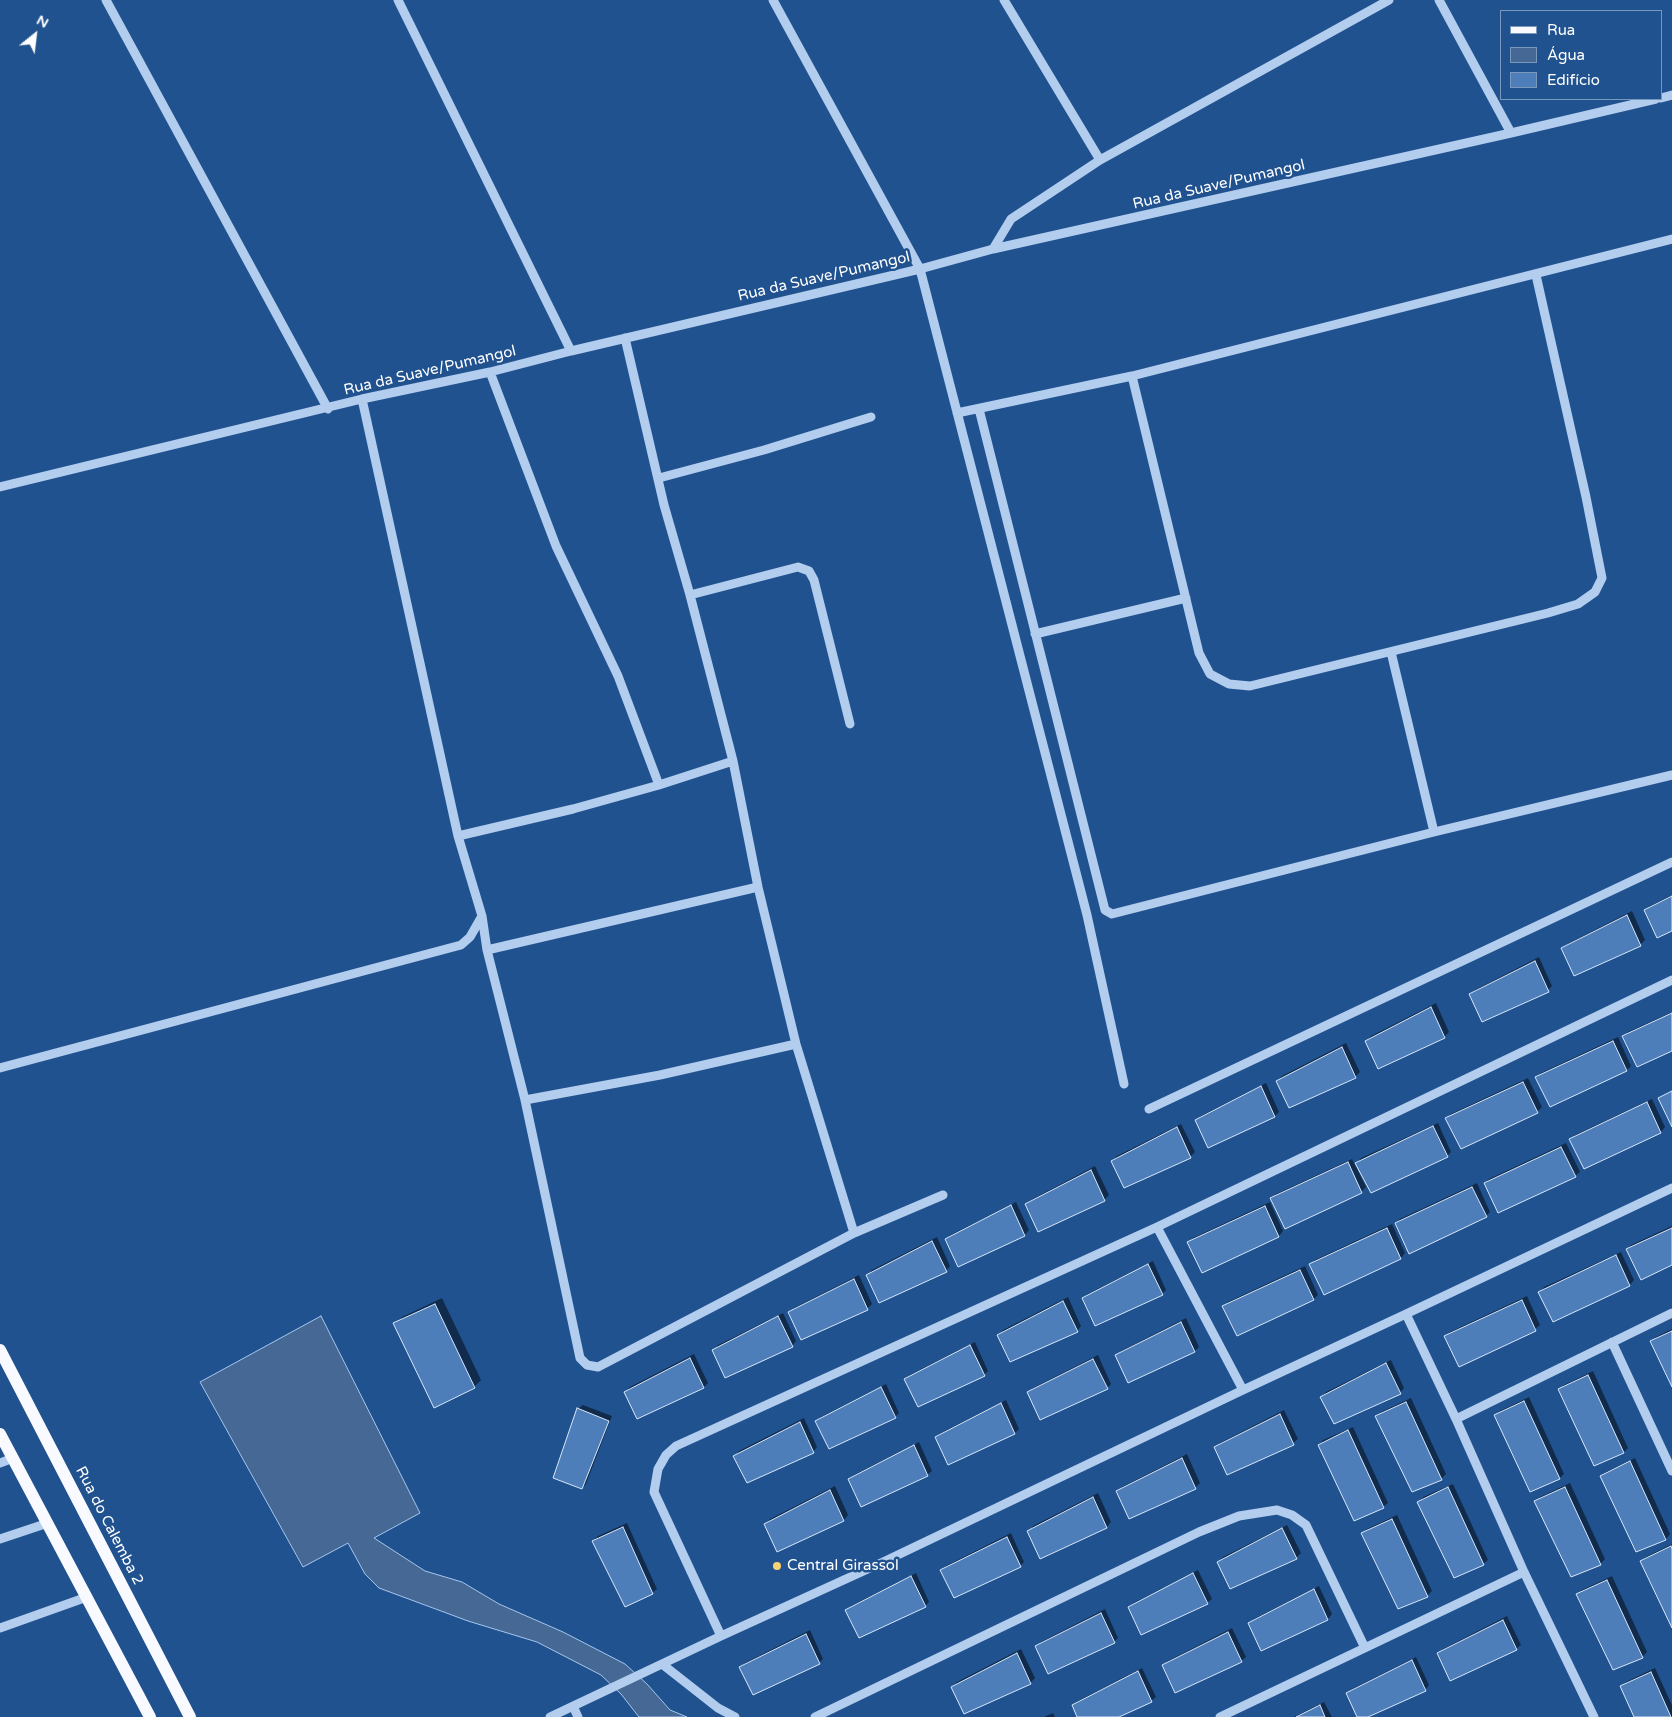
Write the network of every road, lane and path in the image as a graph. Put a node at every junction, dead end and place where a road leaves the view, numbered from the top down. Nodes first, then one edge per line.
1 (106, 0) edge
2 (398, 0) edge
3 (773, 0) edge
4 (1004, 0) edge
5 (1389, 0) edge
6 (1439, 0) edge
7 (1652, 100) edge
8 (1511, 133) junction
9 (1100, 160) junction
10 (1672, 239) edge
11 (993, 250) junction
12 (920, 269) junction
13 (1536, 275) junction
14 (625, 338) junction
15 (571, 351) junction
16 (490, 372) junction
17 (1132, 376) junction
18 (362, 399) junction
19 (328, 408) junction
20 (979, 409) junction
21 (957, 413) junction
22 (871, 417) dead end
23 (659, 478) junction
24 (0, 487) edge
25 (690, 595) junction
26 (1186, 598) junction
27 (1036, 634) junction
28 (1392, 652) junction
29 (850, 724) dead end
30 (733, 761) junction
31 (1672, 775) edge
32 (658, 785) junction
33 (1434, 832) junction
34 (458, 836) junction
35 (1672, 862) edge
36 (758, 887) junction
37 (482, 916) junction
38 (487, 950) junction
39 (1672, 980) edge
40 (796, 1044) junction
41 (0, 1068) edge
42 (1124, 1084) dead end
43 (525, 1100) junction
44 (1149, 1109) dead end
45 (1672, 1188) edge
46 (943, 1195) dead end
47 (1157, 1227) junction
48 (854, 1233) junction
49 (1672, 1313) edge
50 (1406, 1314) junction
51 (1612, 1342) junction
52 (0, 1350) edge
53 (1243, 1390) junction
54 (1456, 1419) junction
55 (0, 1434) edge
56 (13, 1458) junction
57 (0, 1463) edge
58 (1672, 1471) edge
59 (48, 1523) junction
60 (0, 1539) edge
61 (1524, 1572) junction
62 (87, 1596) junction
63 (0, 1628) edge
64 (720, 1636) junction
65 (1365, 1648) junction
66 (662, 1664) junction
67 (573, 1706) junction
68 (150, 1717) edge
69 (190, 1717) edge
70 (550, 1717) edge
71 (578, 1717) edge
72 (735, 1717) edge
73 (815, 1717) edge
74 (1220, 1717) edge
75 (1594, 1717) edge

1 - 19 street
2 - 15 street
3 - 12 street
4 - 9 street
5 - 9 street
6 - 8 street
7 - 8 street, Rua da Suave/Pumangol
8 - 11 street, Rua da Suave/Pumangol
9 - 11 street
10 - 13 street
11 - 12 street, Rua da Suave/Pumangol
12 - 14 street, Rua da Suave/Pumangol
12 - 21 street
13 - 17 street
13 - 28 street
14 - 15 street, Rua da Suave/Pumangol
14 - 23 street
15 - 16 street, Rua da Suave/Pumangol
16 - 18 street, Rua da Suave/Pumangol
16 - 32 street
17 - 20 street
17 - 26 street
18 - 19 street, Rua da Suave/Pumangol
18 - 34 street
19 - 24 street, Rua da Suave/Pumangol
20 - 21 street
20 - 27 street
21 - 42 street
22 - 23 street
23 - 25 street
25 - 29 street
25 - 30 street
26 - 27 street
26 - 28 street
27 - 33 street
28 - 33 street
30 - 32 street
30 - 36 street
31 - 33 street
32 - 34 street
34 - 37 street
35 - 44 street
36 - 38 street
36 - 40 street
37 - 38 street
37 - 41 street
38 - 43 street
39 - 47 street
40 - 43 street
40 - 48 street
43 - 48 street
45 - 50 street
46 - 48 street
47 - 53 street
47 - 64 street
49 - 51 street
50 - 53 street
50 - 54 street
51 - 54 street
51 - 58 street
52 - 69 main road, Rua do Calemba 2
53 - 64 street
54 - 61 street
55 - 56 main road
56 - 57 street
56 - 59 main road
59 - 60 street
59 - 62 main road
61 - 65 street
61 - 75 street
62 - 63 street
62 - 68 main road
64 - 66 street
65 - 73 street
65 - 74 street
66 - 67 street
66 - 72 street
67 - 70 street
67 - 71 street

